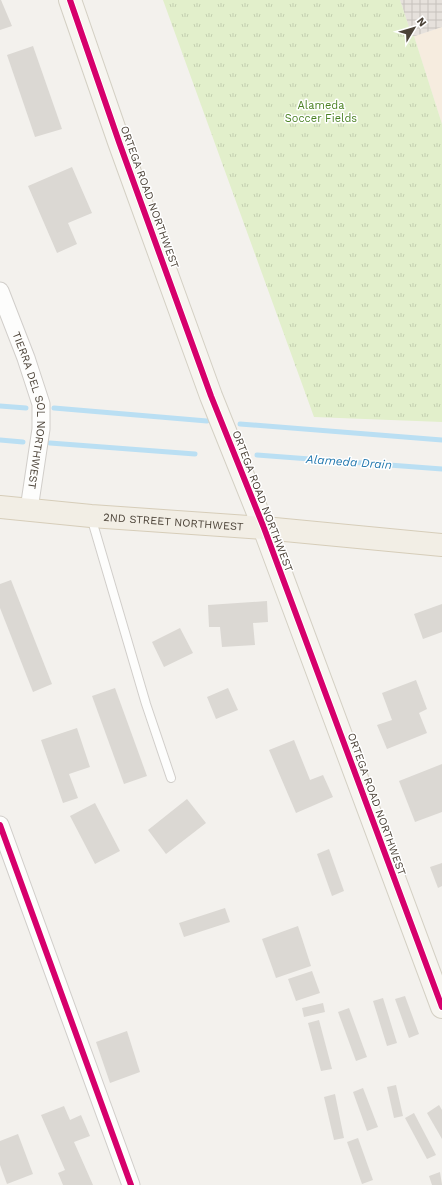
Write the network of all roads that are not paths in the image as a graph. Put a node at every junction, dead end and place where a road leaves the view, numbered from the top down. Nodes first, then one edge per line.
1 (70, 0) edge
2 (0, 291) edge
3 (0, 507) edge
4 (29, 509) junction
5 (91, 516) junction
6 (264, 528) junction
7 (442, 545) edge
8 (171, 778) dead end
9 (0, 825) edge
10 (442, 1007) edge
11 (131, 1185) edge

1 - 6 street, ORTEGA ROAD NORTHWEST
2 - 4 street, TIERRA DEL SOL NORTHWEST
3 - 4 main road, 2ND STREET NORTHWEST
4 - 5 main road, 2ND STREET NORTHWEST
5 - 6 main road, 2ND STREET NORTHWEST
5 - 8 lane
6 - 7 main road, 2ND STREET NORTHWEST
6 - 10 street, ORTEGA ROAD NORTHWEST
9 - 11 street

